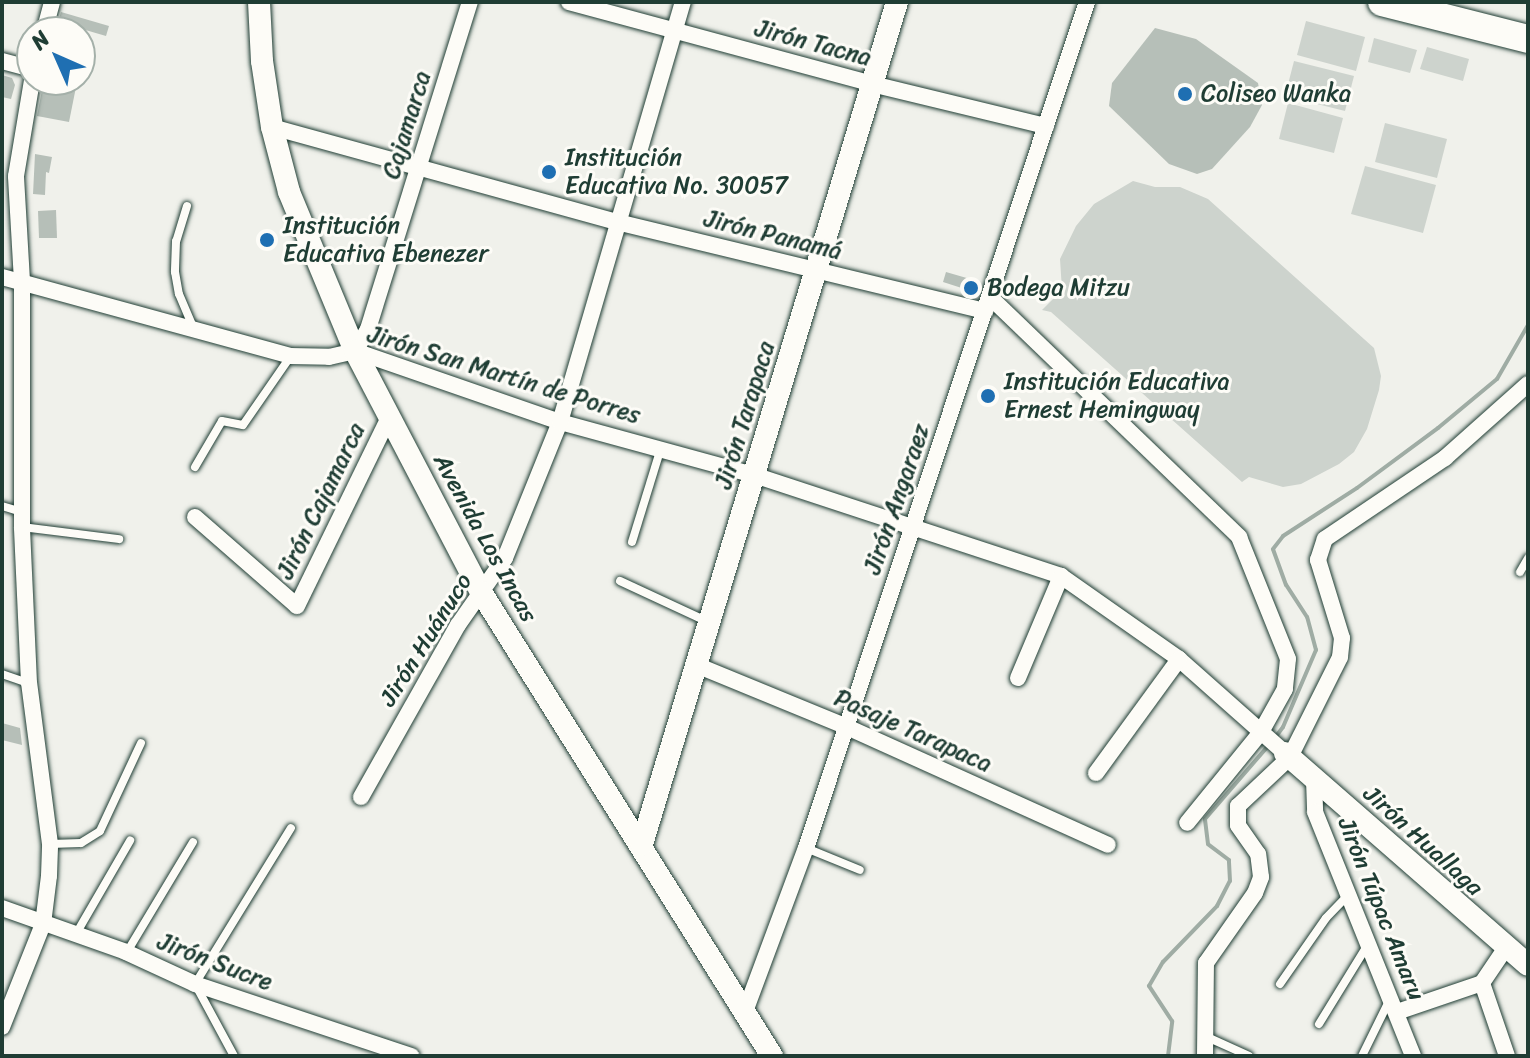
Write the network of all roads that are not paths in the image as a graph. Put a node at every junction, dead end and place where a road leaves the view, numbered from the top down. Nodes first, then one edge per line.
1 (259, 2) edge
2 (470, 2) edge
3 (569, 2) edge
4 (683, 2) edge
5 (897, 2) edge
6 (1087, 2) edge
7 (1383, 2) edge
8 (1445, 2) edge
9 (675, 31) junction
10 (1527, 33) edge
11 (872, 84) junction
12 (29, 96) edge
13 (1046, 126) junction
14 (272, 127) junction
15 (420, 168) junction
16 (187, 206) dead end
17 (617, 222) junction
18 (816, 270) junction
19 (2, 277) edge
20 (22, 281) junction
21 (988, 304) junction
22 (193, 328) junction
23 (355, 351) junction
24 (290, 356) junction
25 (1528, 384) edge
26 (389, 417) junction
27 (560, 422) junction
28 (661, 448) junction
29 (195, 467) dead end
30 (754, 475) junction
31 (2, 506) edge
32 (195, 517) dead end
33 (22, 520) junction
34 (912, 528) junction
35 (119, 539) dead end
36 (632, 542) dead end
37 (1528, 558) edge
38 (1520, 572) dead end
39 (1061, 576) junction
40 (620, 581) dead end
41 (481, 592) junction
42 (709, 623) junction
43 (1179, 659) junction
44 (696, 665) junction
45 (2, 674) edge
46 (1018, 678) dead end
47 (29, 683) junction
48 (847, 727) junction
49 (1263, 733) junction
50 (141, 743) dead end
51 (1288, 755) junction
52 (1096, 773) dead end
53 (1314, 779) junction
54 (361, 797) dead end
55 (1187, 823) dead end
56 (291, 828) dead end
57 (130, 841) dead end
58 (193, 842) dead end
59 (50, 844) junction
60 (642, 844) junction
61 (1108, 845) dead end
62 (806, 848) junction
63 (860, 870) dead end
64 (1349, 894) junction
65 (2, 908) edge
66 (43, 924) junction
67 (76, 935) junction
68 (1369, 943) junction
69 (1505, 949) junction
70 (126, 952) junction
71 (1528, 965) edge
72 (1482, 983) junction
73 (195, 984) junction
74 (1280, 984) dead end
75 (1394, 1005) junction
76 (746, 1009) junction
77 (1319, 1024) dead end
78 (2, 1027) edge
79 (1207, 1037) junction
80 (234, 1056) edge
81 (411, 1056) edge
82 (772, 1056) edge
83 (1205, 1056) edge
84 (1249, 1056) edge
85 (1362, 1056) edge
86 (1413, 1056) edge
87 (1507, 1056) edge

1 - 14 street, Avenida Los Incas
2 - 15 street, Cajamarca
3 - 9 street, Jirón Tacna
4 - 9 street, Jirón Huánuco
5 - 11 street, Jirón Tarapaca
6 - 13 street, Jirón Angaraez
7 - 10 highway
8 - 10 highway
9 - 11 street, Jirón Tacna
9 - 17 street, Jirón Huánuco
11 - 13 street, Jirón Tacna
11 - 18 street, Jirón Tarapaca
12 - 20 street
13 - 21 street, Jirón Angaraez
14 - 15 street, Jirón Panamá
14 - 23 street, Avenida Los Incas
15 - 17 street, Jirón Panamá
15 - 23 street, Cajamarca
16 - 22 lane
17 - 18 street, Jirón Panamá
17 - 27 street, Jirón Huánuco
18 - 21 street, Jirón Panamá
18 - 30 street, Jirón Tarapaca
19 - 20 street, Jirón San Martín de Porres
20 - 22 street, Jirón San Martín de Porres
20 - 33 street
21 - 34 street, Jirón Angaraez
21 - 49 street
22 - 24 street, Jirón San Martín de Porres
23 - 24 street, Jirón San Martín de Porres
23 - 26 street, Avenida Los Incas
23 - 27 street, Jirón San Martín de Porres
24 - 29 lane
25 - 51 street
26 - 32 street, Jirón Cajamarca
26 - 41 street, Avenida Los Incas
27 - 28 street, Jirón San Martín de Porres
27 - 41 street, Jirón Huánuco
28 - 30 street, Jirón San Martín de Porres
28 - 36 lane
30 - 34 street, Jirón San Martín de Porres
30 - 42 street, Jirón Tarapaca
31 - 33 lane
33 - 35 lane
33 - 47 street
34 - 39 street, Jirón San Martín de Porres
34 - 48 street, Jirón Angaraez
37 - 38 lane
39 - 43 street, Jirón San Martín de Porres
39 - 46 street
40 - 42 lane
41 - 54 street, Jirón Huánuco
41 - 60 street, Avenida Los Incas
42 - 44 street, Jirón Tarapaca
43 - 49 street, Jirón San Martín de Porres
43 - 52 street
44 - 48 street, Pasaje Tarapaca
44 - 60 street, Jirón Tarapaca
45 - 47 lane
47 - 59 street
48 - 61 street, Pasaje Tarapaca
48 - 62 street, Jirón Angaraez
49 - 51 street, Jirón San Martín de Porres
49 - 55 street
50 - 59 lane
51 - 53 street, Jirón Huallaga
51 - 79 street
53 - 64 street, Jirón Túpac Amaru
53 - 69 street, Jirón Huallaga
56 - 73 lane
57 - 67 lane
58 - 70 lane
59 - 66 street
60 - 76 street, Avenida Los Incas
62 - 63 lane
62 - 76 street, Jirón Angaraez
64 - 68 street, Jirón Túpac Amaru
64 - 74 lane
65 - 66 street, Jirón Sucre
66 - 67 street, Jirón Sucre
66 - 78 street
67 - 70 street, Jirón Sucre
68 - 75 street, Jirón Túpac Amaru
68 - 77 lane
69 - 71 street, Jirón Huallaga
69 - 72 street
70 - 73 street, Jirón Sucre
72 - 75 street
72 - 87 street
73 - 80 lane
73 - 81 street, Jirón Sucre
75 - 85 lane
75 - 86 street, Jirón Túpac Amaru
76 - 82 street, Avenida Los Incas
79 - 83 street
79 - 84 lane

